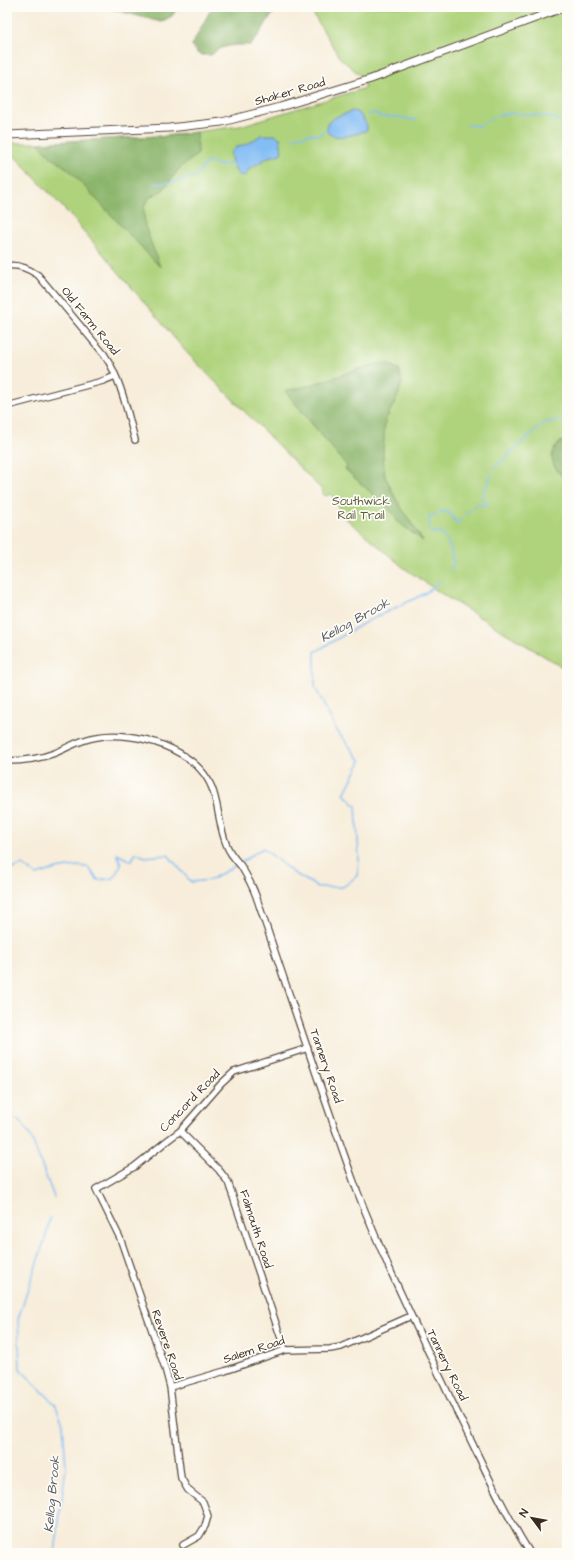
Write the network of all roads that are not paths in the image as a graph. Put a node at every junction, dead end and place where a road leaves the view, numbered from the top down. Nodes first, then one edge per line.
1 (565, 7) edge
2 (7, 135) edge
3 (7, 266) edge
4 (115, 376) junction
5 (7, 406) edge
6 (134, 440) dead end
7 (7, 761) edge
8 (308, 1048) junction
9 (180, 1131) junction
10 (98, 1188) joint
11 (411, 1316) junction
12 (284, 1350) junction
13 (170, 1387) junction
14 (183, 1545) dead end
15 (530, 1553) edge

1 - 2 street, Shaker Road
3 - 4 street, Old Farm Road
4 - 5 street
4 - 6 street, Old Farm Road
7 - 8 street, Tannery Road
8 - 9 street, Concord Road
8 - 11 street, Tannery Road
9 - 10 street, Concord Road
9 - 12 street, Falmouth Road
10 - 13 street, Revere Road
11 - 12 street, Salem Road
11 - 15 street, Tannery Road
12 - 13 street, Salem Road
13 - 14 street, Revere Road

